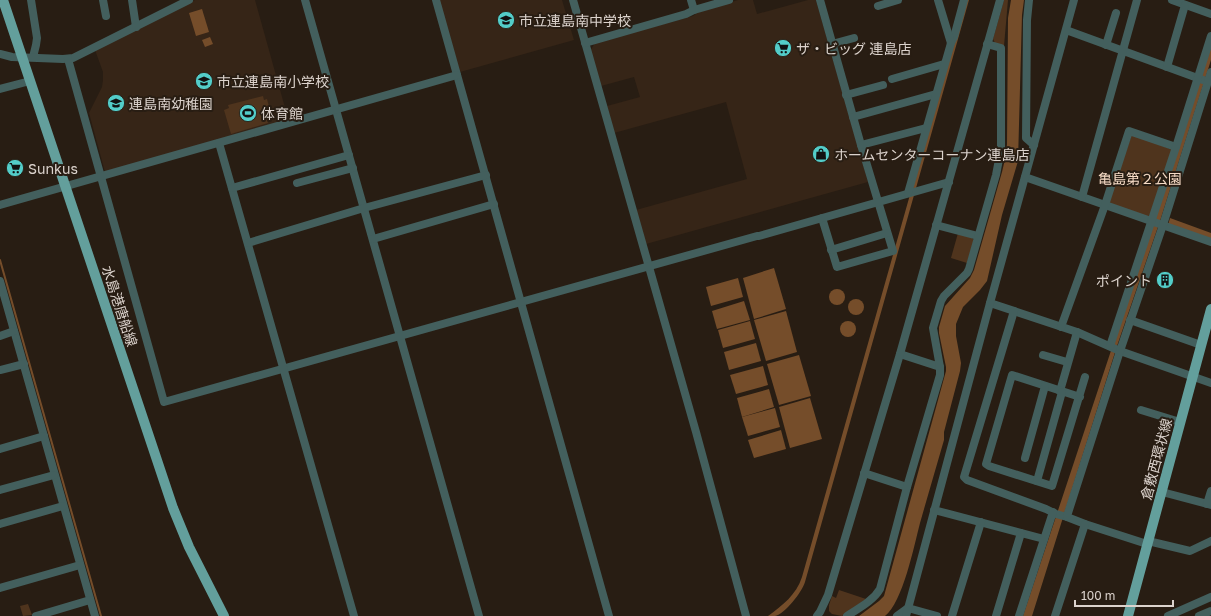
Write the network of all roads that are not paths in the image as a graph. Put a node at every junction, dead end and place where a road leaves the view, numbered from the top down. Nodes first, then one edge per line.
1 (3, 0) edge
2 (31, 0) edge
3 (103, 0) edge
4 (132, 0) edge
5 (189, 0) edge
6 (305, 0) edge
7 (436, 0) edge
8 (572, 0) edge
9 (691, 0) edge
10 (729, 0) edge
11 (820, 0) edge
12 (898, 0) edge
13 (938, 0) edge
14 (964, 0) edge
15 (1000, 0) edge
16 (1029, 0) edge
17 (1074, 0) edge
18 (1137, 0) edge
19 (1172, 0) edge
20 (1185, 5) junction
21 (878, 6) dead end
22 (694, 10) junction
23 (1116, 13) dead end
24 (1211, 14) edge
25 (106, 16) dead end
26 (136, 27) junction
27 (1066, 30) junction
28 (1211, 36) edge
29 (854, 38) dead end
30 (585, 43) junction
31 (951, 43) junction
32 (832, 44) junction
33 (988, 44) junction
34 (1106, 45) junction
35 (1122, 51) junction
36 (0, 54) edge
37 (22, 57) junction
38 (33, 57) junction
39 (68, 59) junction
40 (944, 64) junction
41 (1167, 68) junction
42 (1211, 72) edge
43 (457, 75) junction
44 (892, 79) dead end
45 (1204, 80) edge
46 (30, 81) junction
47 (883, 85) dead end
48 (0, 89) edge
49 (936, 94) junction
50 (846, 95) junction
51 (337, 110) junction
52 (853, 117) junction
53 (926, 128) junction
54 (219, 143) junction
55 (861, 145) junction
56 (1034, 145) junction
57 (1176, 146) junction
58 (349, 155) junction
59 (353, 168) junction
60 (486, 175) junction
61 (100, 176) junction
62 (1025, 177) junction
63 (949, 182) junction
64 (297, 183) dead end
65 (66, 187) junction
66 (232, 188) junction
67 (911, 192) junction
68 (1082, 196) junction
69 (877, 202) junction
70 (494, 204) junction
71 (0, 205) edge
72 (1105, 205) junction
73 (364, 208) junction
74 (822, 218) junction
75 (1157, 223) junction
76 (936, 225) junction
77 (887, 233) junction
78 (978, 236) junction
79 (373, 239) junction
80 (1211, 242) edge
81 (248, 243) junction
82 (831, 250) junction
83 (648, 266) junction
84 (0, 281) edge
85 (2, 296) edge
86 (521, 302) junction
87 (990, 303) junction
88 (1211, 309) edge
89 (1014, 311) junction
90 (1130, 320) junction
91 (1061, 327) junction
92 (14, 332) junction
93 (1076, 332) junction
94 (0, 336) edge
95 (401, 336) junction
96 (1201, 345) junction
97 (1115, 348) junction
98 (900, 354) junction
99 (1043, 355) dead end
100 (1067, 362) junction
101 (24, 364) junction
102 (940, 367) junction
103 (283, 369) junction
104 (0, 370) edge
105 (1085, 377) dead end
106 (1192, 377) junction
107 (1211, 383) edge
108 (1045, 386) junction
109 (1061, 391) junction
110 (1080, 396) junction
111 (1141, 410) dead end
112 (1180, 422) junction
113 (44, 436) junction
114 (0, 449) edge
115 (1025, 458) dead end
116 (864, 473) junction
117 (54, 475) junction
118 (1037, 481) junction
119 (907, 487) junction
120 (0, 490) edge
121 (1211, 490) edge
122 (1162, 492) junction
123 (1209, 504) edge
124 (63, 506) junction
125 (934, 510) junction
126 (1054, 513) junction
127 (1066, 517) junction
128 (981, 522) junction
129 (0, 524) edge
130 (1085, 524) junction
131 (1021, 533) junction
132 (1044, 539) junction
133 (1211, 541) edge
134 (1147, 542) junction
135 (80, 565) junction
136 (0, 588) edge
137 (1211, 597) edge
138 (90, 600) junction
139 (1211, 611) edge
140 (907, 612) edge
141 (819, 614) edge
142 (36, 616) edge
143 (95, 616) edge
144 (224, 616) edge
145 (354, 616) edge
146 (479, 616) edge
147 (609, 616) edge
148 (746, 616) edge
149 (829, 616) edge
150 (847, 616) edge
151 (897, 616) edge
152 (937, 616) edge
153 (952, 616) edge
154 (996, 616) edge
155 (1019, 616) edge
156 (1055, 616) edge
157 (1128, 616) edge
158 (1168, 616) edge
159 (1199, 616) edge

1 - 37 main road, 水島港唐船線
2 - 38 street
3 - 25 street
4 - 26 street
5 - 26 street
6 - 51 street
7 - 43 street
8 - 30 street
9 - 22 street
10 - 22 street
11 - 32 street
12 - 21 street
13 - 31 street
14 - 31 street
15 - 33 street
16 - 56 street
17 - 27 street
18 - 35 street
19 - 20 street
20 - 24 street
20 - 41 street
22 - 30 street
23 - 34 street
26 - 39 street
27 - 34 street
27 - 56 street
28 - 45 street
29 - 32 street
30 - 83 street
31 - 40 street
32 - 50 street
33 - 63 street
33 - 78 street
34 - 35 street
35 - 41 street
35 - 68 street
36 - 37 street
37 - 38 street
37 - 46 main road, 水島港唐船線
38 - 39 street
39 - 61 street
40 - 44 street
40 - 49 street
41 - 45 street
42 - 45 street
43 - 51 street
43 - 60 street
45 - 57 street
45 - 75 street
46 - 48 street
46 - 65 main road, 水島港唐船線
47 - 50 street
49 - 52 street
49 - 53 street
50 - 52 street
51 - 54 street
51 - 58 street
52 - 55 street
53 - 55 street
53 - 67 street
54 - 61 street
54 - 66 street
55 - 69 street
56 - 62 street
57 - 72 street
57 - 75 street
58 - 59 street
58 - 66 street
59 - 64 street
59 - 73 street
60 - 70 street
60 - 73 street
61 - 65 street
61 - 103 street
62 - 68 street
62 - 87 street
63 - 67 street
63 - 76 street
65 - 71 street
65 - 144 main road, 水島港唐船線
66 - 81 street
67 - 69 street
68 - 72 street
69 - 74 street
69 - 77 street
70 - 79 street
70 - 86 street
72 - 75 street
72 - 91 street
73 - 79 street
73 - 81 street
74 - 82 street
74 - 83 street
75 - 80 street
75 - 90 street
75 - 97 street
76 - 78 street
76 - 98 street
77 - 82 street
77 - 82 street
78 - 102 street
79 - 95 street
81 - 103 street
83 - 86 street
83 - 148 street
84 - 85 street
85 - 92 street
86 - 95 street
86 - 147 street
87 - 89 street
87 - 125 street
88 - 96 main road, 倉敷西環状線
89 - 91 street
89 - 126 street
90 - 96 street
90 - 97 street
91 - 93 street
92 - 94 street
92 - 101 street
93 - 97 street
93 - 100 street
95 - 103 street
95 - 146 street
96 - 106 main road, 倉敷西環状線
97 - 106 street
97 - 127 street
98 - 102 street
98 - 116 street
99 - 100 street
100 - 109 street
101 - 104 street
101 - 113 street
102 - 119 street
103 - 145 street
105 - 110 street
106 - 107 street
106 - 112 main road, 倉敷西環状線
108 - 109 street
108 - 115 street
108 - 118 street
109 - 110 street
109 - 118 street
110 - 118 street
111 - 112 street
112 - 122 main road, 倉敷西環状線
113 - 114 street
113 - 117 street
116 - 119 street
116 - 141 street
117 - 120 street
117 - 124 street
119 - 150 street
121 - 123 street
122 - 123 street
122 - 134 main road, 倉敷西環状線
124 - 129 street
124 - 135 street
125 - 128 street
125 - 140 street
126 - 127 street
126 - 132 street
127 - 130 street
128 - 131 street
128 - 153 street
130 - 134 street
130 - 156 street
131 - 132 street
131 - 154 street
132 - 155 street
133 - 134 street
134 - 157 main road, 倉敷西環状線
135 - 136 street
135 - 138 street
137 - 158 street
138 - 142 street
138 - 143 street
139 - 159 street
140 - 151 street
140 - 152 street
141 - 149 street

